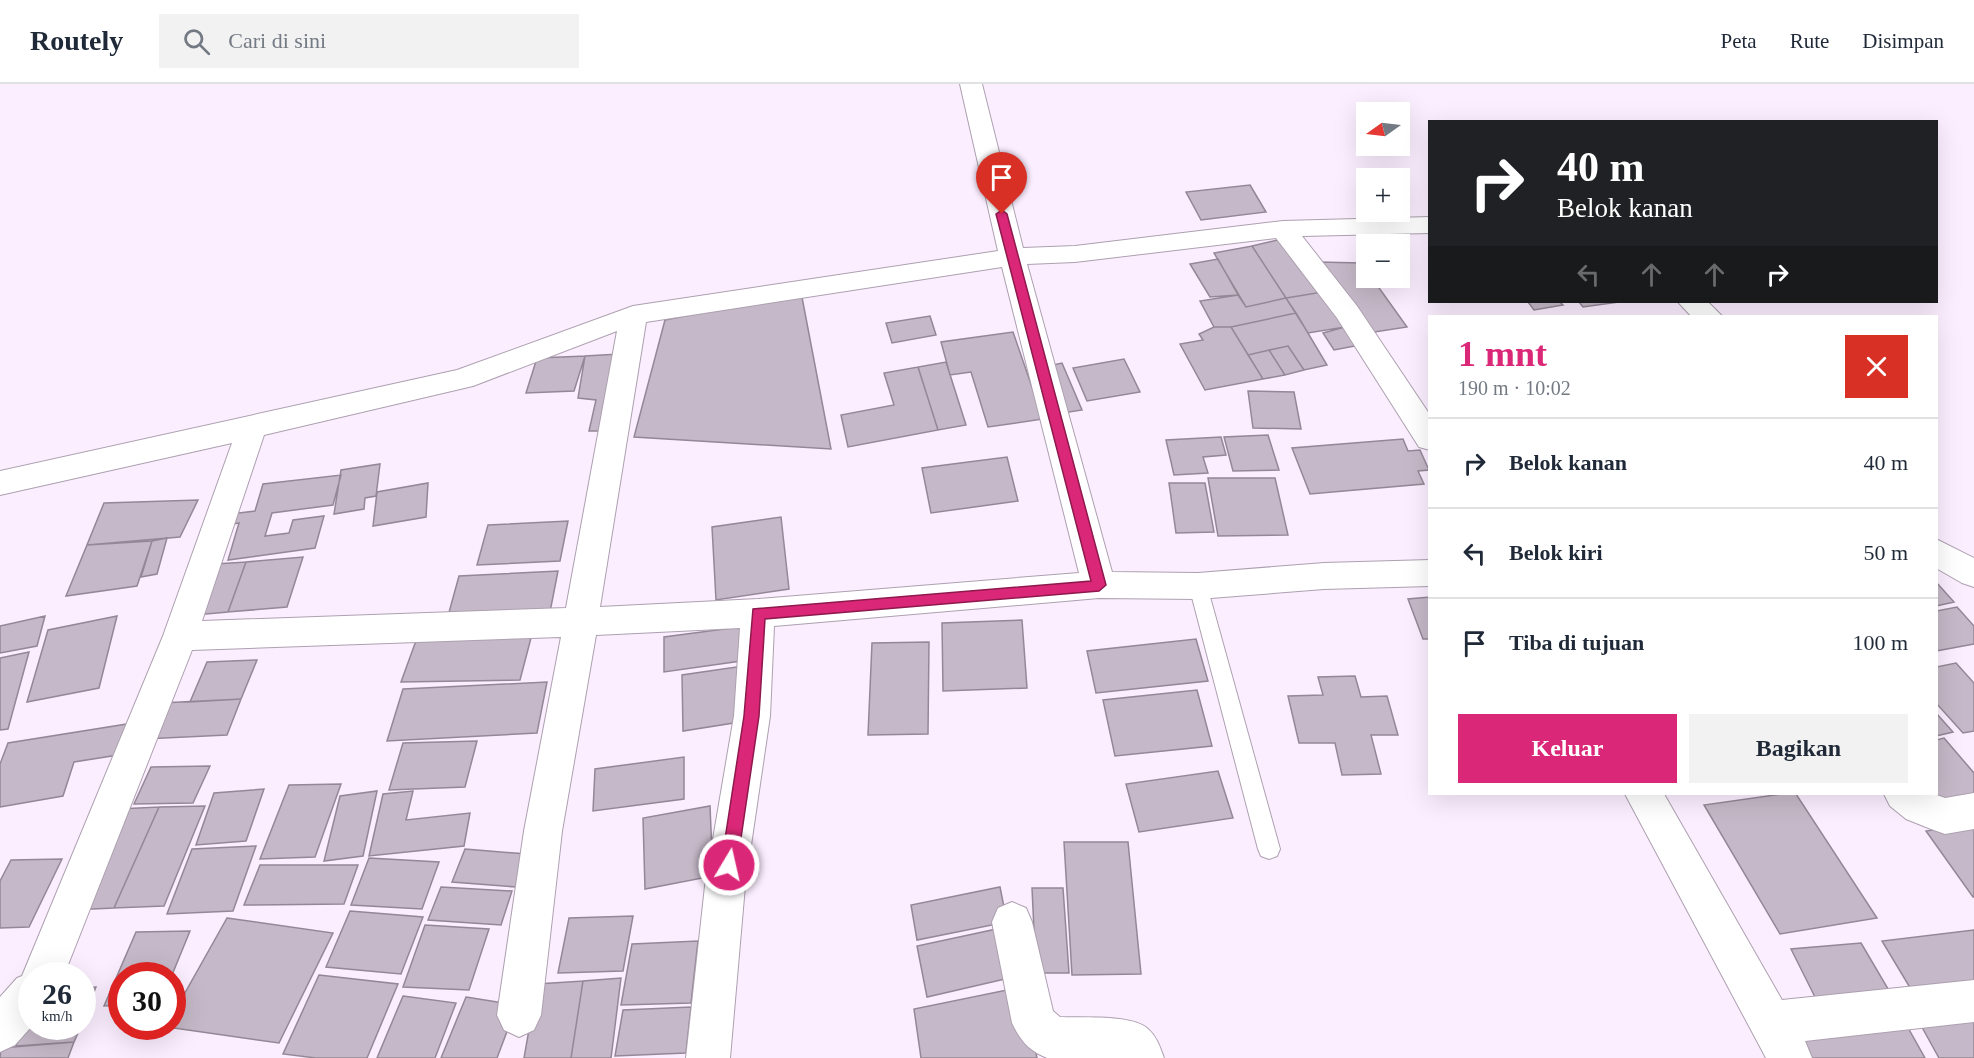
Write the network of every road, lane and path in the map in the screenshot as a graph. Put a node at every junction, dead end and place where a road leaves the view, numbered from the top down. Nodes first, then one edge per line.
1 (971, 84) edge
2 (1428, 225) edge
3 (1283, 229) junction
4 (1012, 257) junction
5 (1692, 303) edge
6 (633, 315) junction
7 (1707, 315) edge
8 (252, 428) junction
9 (1428, 436) edge
10 (0, 483) edge
11 (1938, 553) edge
12 (1428, 573) edge
13 (1974, 574) edge
14 (1099, 585) junction
15 (1198, 586) junction
16 (758, 614) junction
17 (580, 621) junction
18 (180, 636) junction
19 (1645, 795) edge
20 (1904, 795) edge
21 (1974, 811) edge
22 (1269, 849) dead end
23 (1012, 922) dead end
24 (48, 962) edge
25 (1974, 1001) edge
26 (18, 1009) edge
27 (519, 1015) dead end
28 (0, 1030) edge
29 (1780, 1040) edge
30 (708, 1058) edge
31 (1142, 1058) edge

1 - 4 street
2 - 3 street
3 - 4 street
3 - 9 street
4 - 6 street
4 - 14 street
5 - 7 street
6 - 8 street
6 - 17 street
8 - 10 street
8 - 18 street
11 - 13 street
12 - 15 street
14 - 15 street
14 - 16 street
15 - 22 lane
16 - 17 street
16 - 30 street
17 - 18 street
17 - 27 street
18 - 24 street
19 - 29 street
20 - 21 street
23 - 31 street
25 - 29 street
26 - 28 street

